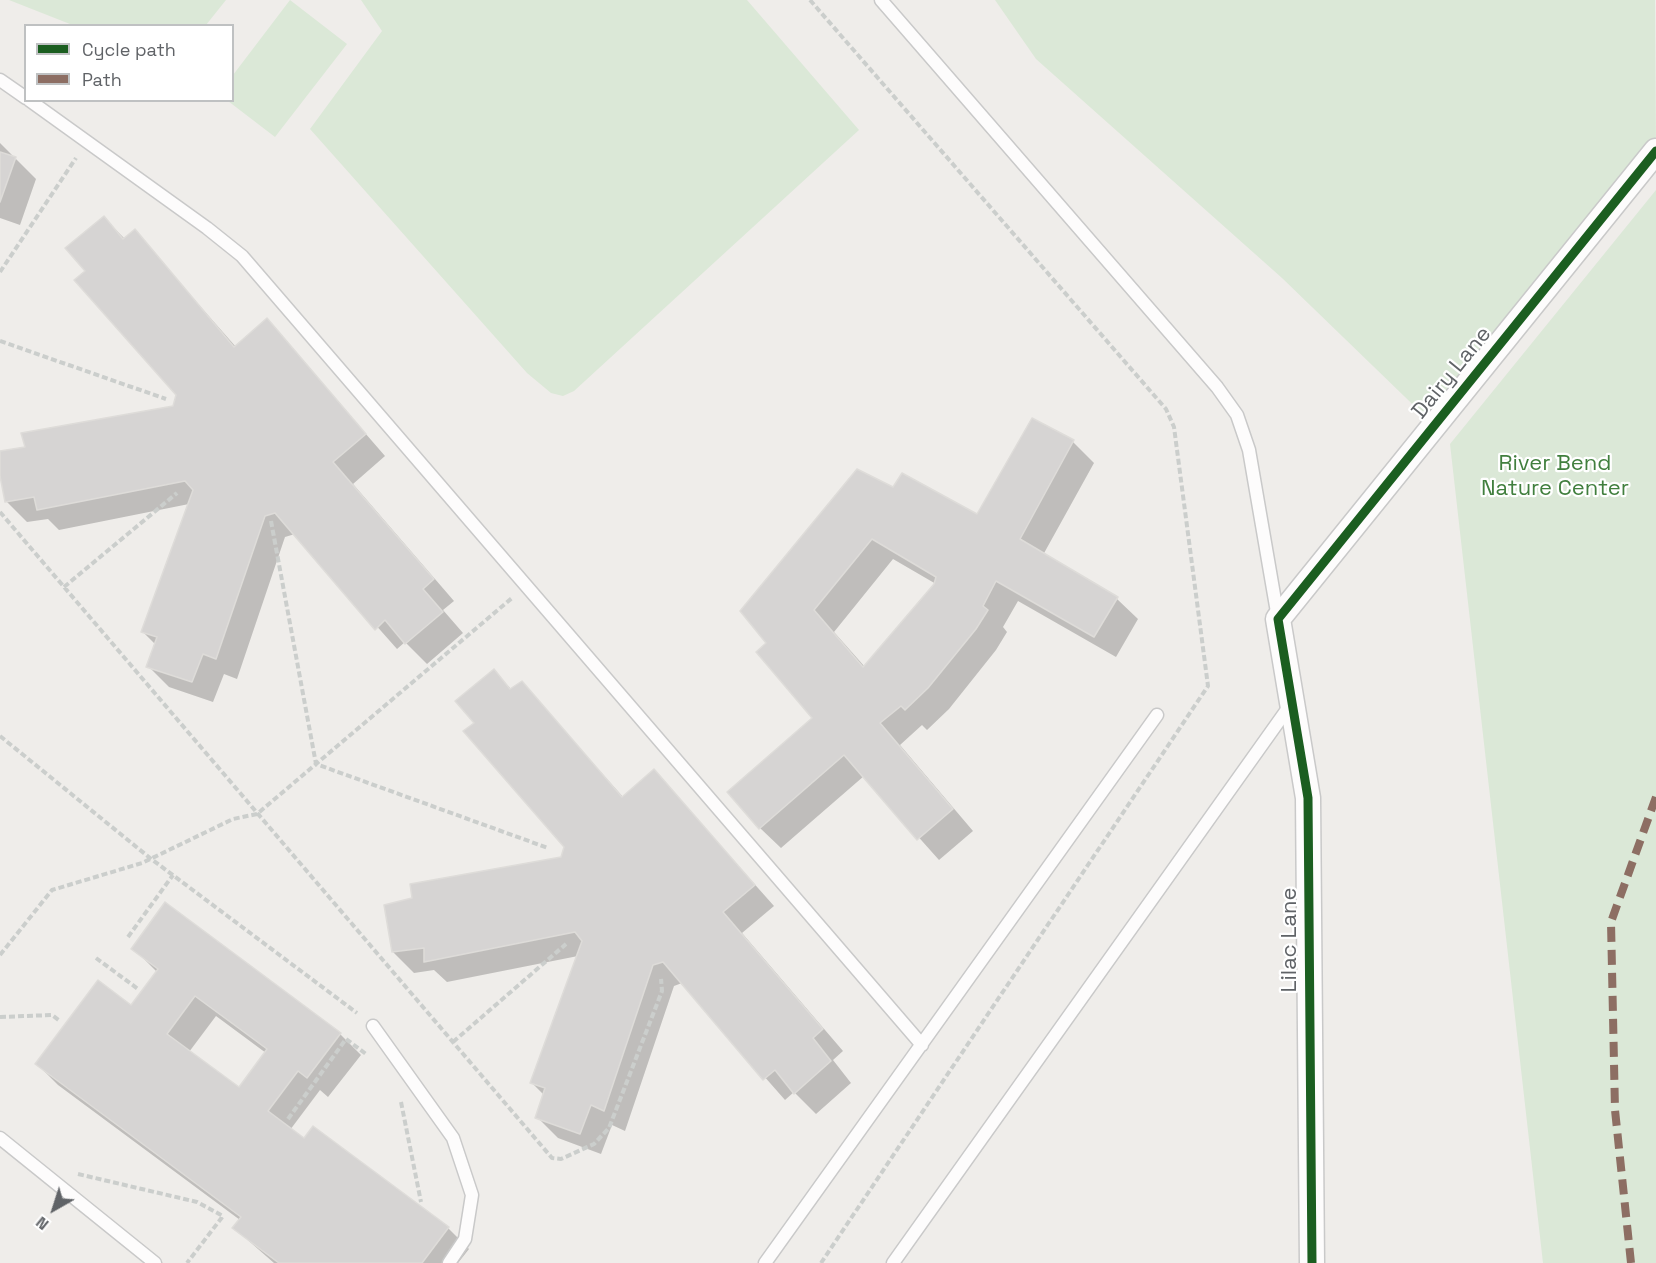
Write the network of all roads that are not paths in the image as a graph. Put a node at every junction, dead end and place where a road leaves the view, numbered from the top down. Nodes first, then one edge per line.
1 (881, 0) edge
2 (0, 80) edge
3 (24, 97) edge
4 (31, 102) edge
5 (1656, 151) edge
6 (1278, 620) junction
7 (1292, 702) junction
8 (1157, 715) dead end
9 (373, 1026) road end
10 (922, 1045) junction
11 (0, 1138) edge
12 (155, 1263) edge
13 (449, 1263) edge
14 (765, 1263) edge
15 (893, 1263) edge
16 (1312, 1263) edge

1 - 6 lane
2 - 3 lane
4 - 10 lane
5 - 6 street, Dairy Lane
6 - 7 street, Lilac Lane
7 - 15 lane
7 - 16 street, Lilac Lane
8 - 10 lane
9 - 13 lane
10 - 14 lane
11 - 12 lane

